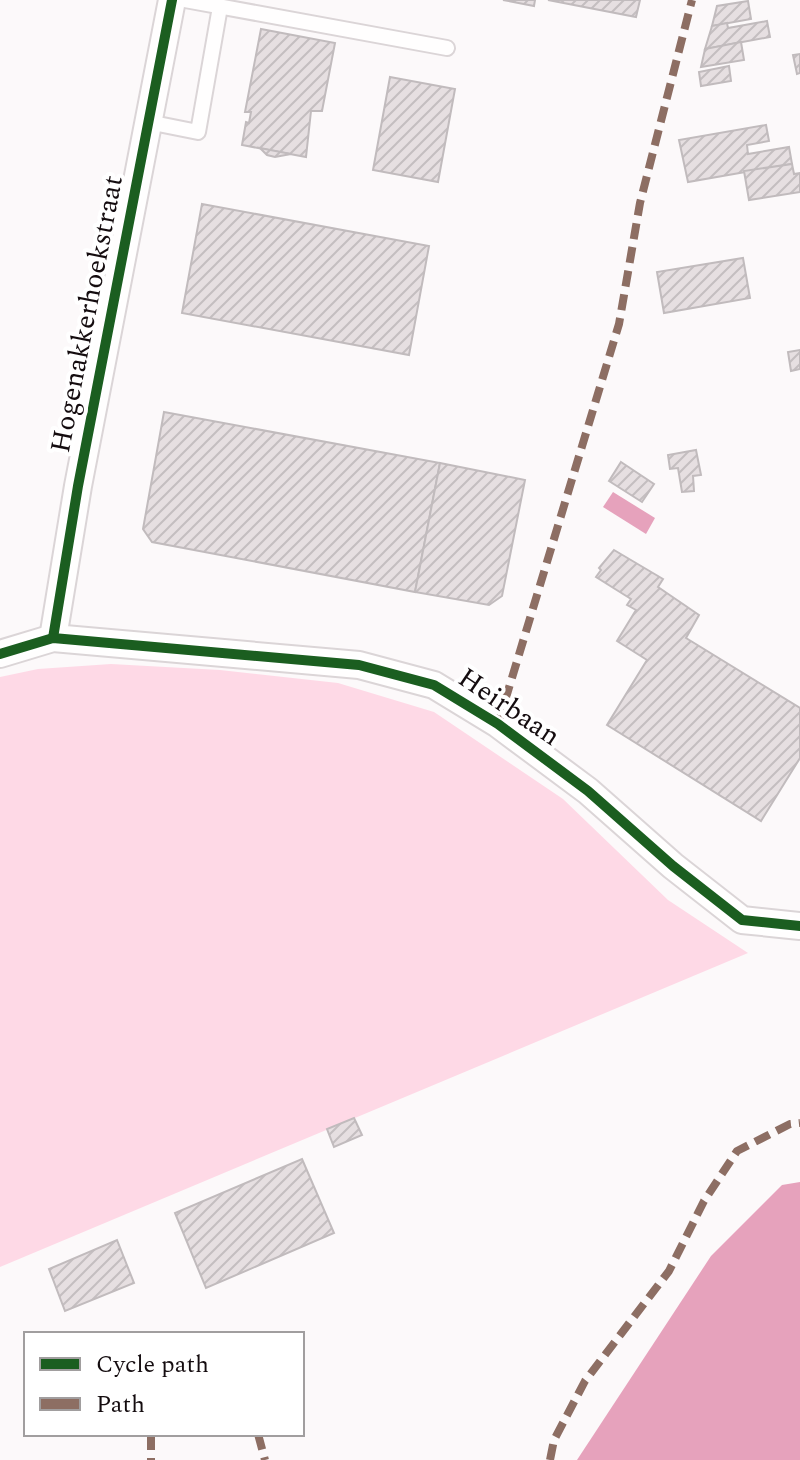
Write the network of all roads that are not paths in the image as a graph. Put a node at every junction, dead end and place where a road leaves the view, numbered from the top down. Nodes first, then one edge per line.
1 (172, 0) edge
2 (185, 0) edge
3 (220, 7) junction
4 (447, 48) dead end
5 (148, 122) junction
6 (53, 638) junction
7 (0, 654) edge
8 (800, 926) edge

1 - 5 street, Hogenakkerhoekstraat
2 - 3 lane
3 - 4 lane
3 - 5 lane
5 - 6 street, Hogenakkerhoekstraat
6 - 7 street, Heirbaan
6 - 8 street, Heirbaan

